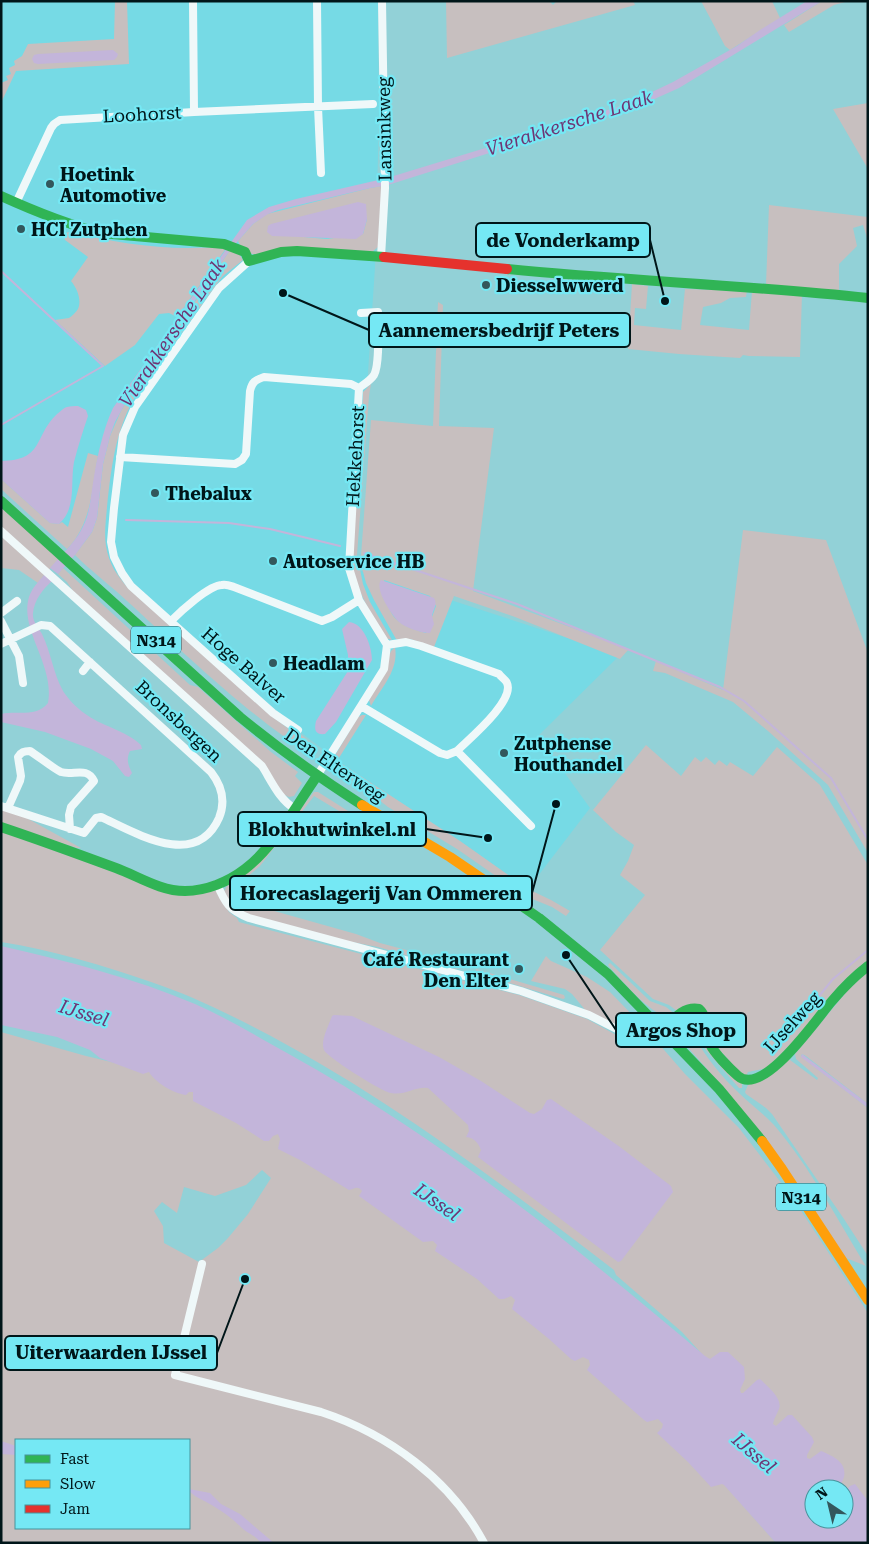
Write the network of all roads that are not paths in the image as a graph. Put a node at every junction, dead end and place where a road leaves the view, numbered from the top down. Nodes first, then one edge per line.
1 (192, 1) edge
2 (317, 1) edge
3 (382, 1) edge
4 (373, 104) dead end
5 (318, 107) junction
6 (194, 112) junction
7 (322, 172) dead end
8 (1, 196) edge
9 (16, 203) junction
10 (382, 257) junction
11 (249, 261) junction
12 (868, 298) edge
13 (361, 312) dead end
14 (359, 388) junction
15 (120, 457) junction
16 (1, 501) edge
17 (1, 531) edge
18 (359, 600) junction
19 (17, 601) dead end
20 (1, 613) edge
21 (1, 621) edge
22 (171, 621) junction
23 (12, 640) junction
24 (1, 644) edge
25 (387, 645) junction
26 (90, 662) junction
27 (83, 671) dead end
28 (24, 683) dead end
29 (361, 706) junction
30 (298, 730) dead end
31 (456, 751) junction
32 (317, 776) junction
33 (5, 807) edge
34 (295, 809) junction
35 (530, 826) dead end
36 (1, 827) edge
37 (70, 829) junction
38 (217, 884) junction
39 (868, 966) edge
40 (663, 1030) junction
41 (202, 1264) dead end
42 (868, 1300) edge
43 (484, 1543) edge

1 - 6 street
2 - 5 street
3 - 10 street, Lansinkweg
4 - 5 street, Loohorst
5 - 6 street, Loohorst
5 - 7 street
6 - 9 street, Loohorst
8 - 9 street
9 - 11 street
10 - 11 street
10 - 12 street
11 - 15 street, Hoge Balver
13 - 14 street
14 - 15 street, Hekkehorst
14 - 18 street, Hekkehorst
15 - 22 street, Hoge Balver
16 - 32 street, Den Elterweg / N314
17 - 34 street
18 - 22 street
18 - 25 street, Hekkehorst
19 - 20 street
21 - 23 street
22 - 30 street, Hoge Balver
23 - 24 street, Bronsbergen
23 - 26 street, Bronsbergen
23 - 28 street
25 - 29 street
25 - 31 street
26 - 27 street
26 - 37 street, Bronsbergen
29 - 31 street
29 - 32 street
31 - 35 street
32 - 34 street
32 - 40 street, Den Elterweg / N314
33 - 37 street, Bronsbergen
33 - 37 street, Bronsbergen
34 - 38 street
36 - 38 street
38 - 40 street
39 - 40 street, IJselweg
40 - 42 street, Den Elterweg / N314
41 - 43 street

